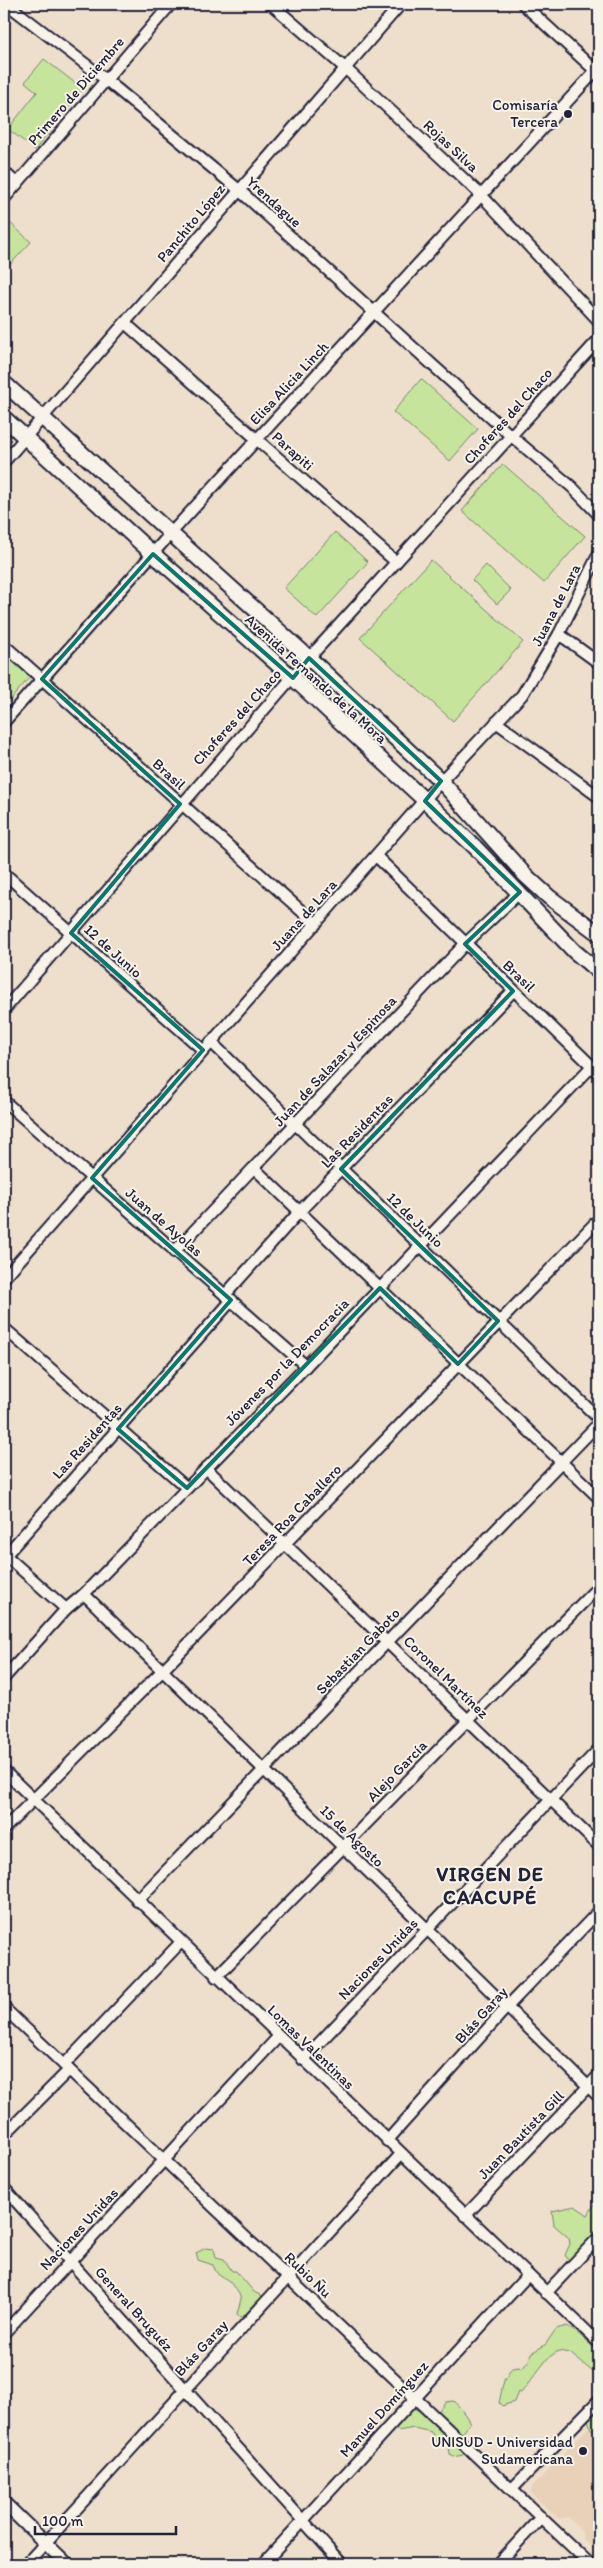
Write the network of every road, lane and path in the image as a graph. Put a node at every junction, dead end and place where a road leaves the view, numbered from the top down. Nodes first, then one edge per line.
1 (8, 4) edge
2 (172, 4) edge
3 (271, 4) edge
4 (401, 4) edge
5 (523, 4) edge
6 (345, 68) junction
7 (598, 70) edge
8 (105, 79) junction
9 (4, 172) edge
10 (16, 184) junction
11 (239, 190) junction
12 (482, 196) junction
13 (4, 199) edge
14 (375, 312) junction
15 (599, 320) edge
16 (125, 323) junction
17 (599, 339) edge
18 (4, 383) edge
19 (4, 418) edge
20 (42, 418) junction
21 (510, 435) junction
22 (25, 438) junction
23 (257, 439) junction
24 (4, 462) edge
25 (599, 515) edge
26 (171, 533) junction
27 (599, 553) edge
28 (153, 554) junction
29 (396, 562) junction
30 (558, 634) junction
31 (4, 645) edge
32 (308, 658) junction
33 (599, 663) edge
34 (293, 678) junction
35 (42, 679) junction
36 (4, 722) edge
37 (496, 722) junction
38 (441, 781) junction
39 (599, 798) edge
40 (426, 801) junction
41 (180, 804) junction
42 (376, 856) junction
43 (4, 873) edge
44 (520, 892) junction
45 (316, 924) junction
46 (71, 933) junction
47 (599, 934) edge
48 (465, 944) junction
49 (599, 972) edge
50 (513, 991) junction
51 (4, 1010) edge
52 (211, 1042) junction
53 (203, 1050) junction
54 (595, 1070) edge
55 (4, 1101) edge
56 (296, 1125) junction
57 (254, 1168) junction
58 (341, 1169) junction
59 (92, 1178) junction
60 (300, 1211) junction
61 (599, 1219) edge
62 (419, 1245) junction
63 (174, 1252) junction
64 (4, 1278) edge
65 (380, 1288) junction
66 (228, 1298) junction
67 (498, 1322) junction
68 (4, 1328) edge
69 (458, 1364) junction
70 (306, 1366) junction
71 (599, 1421) edge
72 (118, 1429) junction
73 (561, 1462) junction
74 (206, 1468) junction
75 (187, 1488) junction
76 (599, 1498) edge
77 (285, 1543) junction
78 (4, 1555) edge
79 (599, 1586) edge
80 (84, 1594) junction
81 (66, 1609) junction
82 (388, 1643) junction
83 (162, 1671) junction
84 (4, 1678) edge
85 (468, 1719) junction
86 (599, 1749) edge
87 (262, 1770) junction
88 (4, 1771) edge
89 (33, 1799) junction
90 (551, 1799) junction
91 (4, 1829) edge
92 (599, 1846) edge
93 (343, 1848) junction
94 (137, 1900) junction
95 (599, 1912) edge
96 (427, 1930) junction
97 (181, 1942) junction
98 (216, 1977) junction
99 (507, 2007) junction
100 (4, 2008) edge
101 (278, 2036) junction
102 (303, 2060) junction
103 (67, 2067) junction
104 (599, 2076) edge
105 (589, 2086) junction
106 (599, 2098) edge
107 (4, 2135) edge
108 (387, 2141) junction
109 (401, 2154) junction
110 (164, 2158) junction
111 (4, 2188) edge
112 (465, 2216) junction
113 (599, 2237) edge
114 (70, 2261) junction
115 (528, 2275) junction
116 (288, 2277) junction
117 (546, 2292) junction
118 (4, 2333) edge
119 (599, 2343) edge
120 (185, 2387) junction
121 (415, 2398) junction
122 (599, 2400) edge
123 (512, 2489) junction
124 (4, 2503) edge
125 (541, 2517) junction
126 (304, 2520) junction
127 (45, 2543) junction
128 (26, 2564) edge
129 (66, 2564) edge
130 (263, 2564) edge
131 (342, 2564) edge
132 (498, 2564) edge
133 (590, 2564) edge

1 - 8 street, Yrendague
2 - 8 street, Primero de Diciembre
3 - 6 street, Rojas Silva
4 - 6 street, Panchito López
5 - 7 street
6 - 11 street, Panchito López
6 - 12 street, Rojas Silva
7 - 12 street, Elisa Alicia Linch
8 - 10 street, Primero de Diciembre
8 - 11 street, Yrendague
9 - 10 street
10 - 13 street, Primero de Diciembre
11 - 14 street, Yrendague
11 - 16 street, Panchito López
12 - 14 street, Elisa Alicia Linch
12 - 15 street, Rojas Silva
14 - 21 street, Yrendague
14 - 23 street, Elisa Alicia Linch
16 - 20 street, Panchito López
16 - 23 street, Parapiti
17 - 21 street, Choferes del Chaco
18 - 20 main road, Avenida Fernando de la Mora
19 - 22 main road, Avenida Fernando de la Mora
20 - 22 street, Panchito López
20 - 26 main road, Avenida Fernando de la Mora
21 - 25 street, Yrendague
21 - 29 street, Choferes del Chaco
22 - 24 street, Panchito López
22 - 28 main road, Avenida Fernando de la Mora
23 - 26 street, Elisa Alicia Linch
23 - 29 street, Parapiti
26 - 28 street, Elisa Alicia Linch
26 - 32 main road, Avenida Fernando de la Mora
27 - 30 street, Juana de Lara
28 - 34 main road, Avenida Fernando de la Mora
28 - 35 street, Elisa Alicia Linch
29 - 32 street, Choferes del Chaco
30 - 33 street
30 - 37 street, Juana de Lara
31 - 35 street, Brasil
32 - 34 street, Choferes del Chaco
32 - 38 main road, Avenida Fernando de la Mora
34 - 40 main road, Avenida Fernando de la Mora
34 - 41 street, Choferes del Chaco
35 - 36 street, Elisa Alicia Linch
35 - 41 street, Brasil
37 - 38 street, Juana de Lara
37 - 39 street
38 - 40 street, Juana de Lara
38 - 47 main road, Avenida Fernando de la Mora
40 - 42 street, Juana de Lara
40 - 44 main road, Avenida Fernando de la Mora
41 - 45 street, Brasil
41 - 46 street, Choferes del Chaco
42 - 45 street, Juana de Lara
42 - 48 street, Brasil
43 - 46 street, 12 de Junio
44 - 48 street, Juan de Salazar y Espinosa
44 - 49 main road, Avenida Fernando de la Mora
45 - 52 street, Juana de Lara
46 - 51 street, Choferes del Chaco
46 - 53 street, 12 de Junio
48 - 50 street, Brasil
48 - 56 street, Juan de Salazar y Espinosa
50 - 54 street, Brasil
50 - 58 street, Las Residentas
52 - 53 street, Juana de Lara
52 - 56 street, 12 de Junio
53 - 59 street, Juana de Lara
54 - 62 street, Jóvenes por la Democracia
55 - 59 street, Juan de Ayolas
56 - 57 street, Juan de Salazar y Espinosa
56 - 58 street, 12 de Junio
57 - 60 street
57 - 63 street, Juan de Salazar y Espinosa
58 - 60 street, Las Residentas
58 - 62 street, 12 de Junio
59 - 63 street, Juan de Ayolas
59 - 64 street, Juana de Lara
60 - 65 street
60 - 66 street, Las Residentas
61 - 67 street, Teresa Roa Caballero
62 - 65 street, Jóvenes por la Democracia
62 - 67 street, 12 de Junio
63 - 66 street, Juan de Ayolas
65 - 69 street
65 - 70 street, Jóvenes por la Democracia
66 - 70 street, Juan de Ayolas
66 - 72 street, Las Residentas
67 - 69 street, Teresa Roa Caballero
67 - 71 street, 12 de Junio
68 - 72 street
69 - 73 street
69 - 77 street, Teresa Roa Caballero
70 - 74 street, Jóvenes por la Democracia
71 - 73 street, Sebastian Gaboto
72 - 75 street
72 - 78 street, Las Residentas
73 - 76 street
73 - 82 street, Sebastian Gaboto
74 - 75 street, Jóvenes por la Democracia
74 - 77 street, Coronel Martínez
75 - 80 street, Jóvenes por la Democracia
77 - 82 street, Coronel Martínez
77 - 83 street, Teresa Roa Caballero
78 - 81 street
79 - 85 street, Alejo García
80 - 81 street, Jóvenes por la Democracia
80 - 83 street, 15 de Agosto
81 - 84 street, Jóvenes por la Democracia
82 - 85 street, Coronel Martínez
82 - 87 street, Sebastian Gaboto
83 - 87 street, 15 de Agosto
83 - 89 street, Teresa Roa Caballero
85 - 90 street, Coronel Martínez
85 - 93 street, Alejo García
86 - 90 street, Naciones Unidas
87 - 93 street, 15 de Agosto
87 - 94 street, Sebastian Gaboto
88 - 89 street, Lomas Valentinas
89 - 91 street, Teresa Roa Caballero
89 - 94 street, Lomas Valentinas
90 - 92 street, Coronel Martínez
90 - 96 street, Naciones Unidas
93 - 96 street, 15 de Agosto
93 - 98 street, Alejo García
94 - 97 street, Lomas Valentinas
95 - 99 street, Blás Garay
96 - 99 street, 15 de Agosto
96 - 102 street, Naciones Unidas
97 - 98 street, Lomas Valentinas
97 - 103 street
98 - 101 street, Lomas Valentinas
99 - 105 street, 15 de Agosto
99 - 108 street, Blás Garay
100 - 103 street, Rubio Ñu
101 - 102 street, Lomas Valentinas
101 - 110 street, Naciones Unidas
102 - 108 street, Lomas Valentinas
103 - 107 street
103 - 110 street, Rubio Ñu
104 - 105 street, Juan Bautista Gill
105 - 106 street, 15 de Agosto
105 - 112 street, Juan Bautista Gill
108 - 109 street, Lomas Valentinas
109 - 112 street, Lomas Valentinas
109 - 116 street, Blás Garay
110 - 114 street, Naciones Unidas
110 - 116 street, Rubio Ñu
111 - 114 street, General Bruguéz
112 - 115 street, Lomas Valentinas
113 - 117 street
114 - 118 street, Naciones Unidas
114 - 120 street, General Bruguéz
115 - 117 street, Lomas Valentinas
115 - 121 street, Manuel Domínguez
116 - 120 street, Blás Garay
116 - 121 street, Rubio Ñu
117 - 119 street, Lomas Valentinas
120 - 126 street, General Bruguéz
120 - 127 street, Blás Garay
121 - 123 street, Rubio Ñu
121 - 126 street, Manuel Domínguez
122 - 123 street
123 - 125 street, Rubio Ñu
124 - 127 street
125 - 132 street
125 - 133 street, Rubio Ñu
126 - 130 street, Manuel Domínguez
126 - 131 street, General Bruguéz
127 - 128 street, Blás Garay
127 - 129 street

